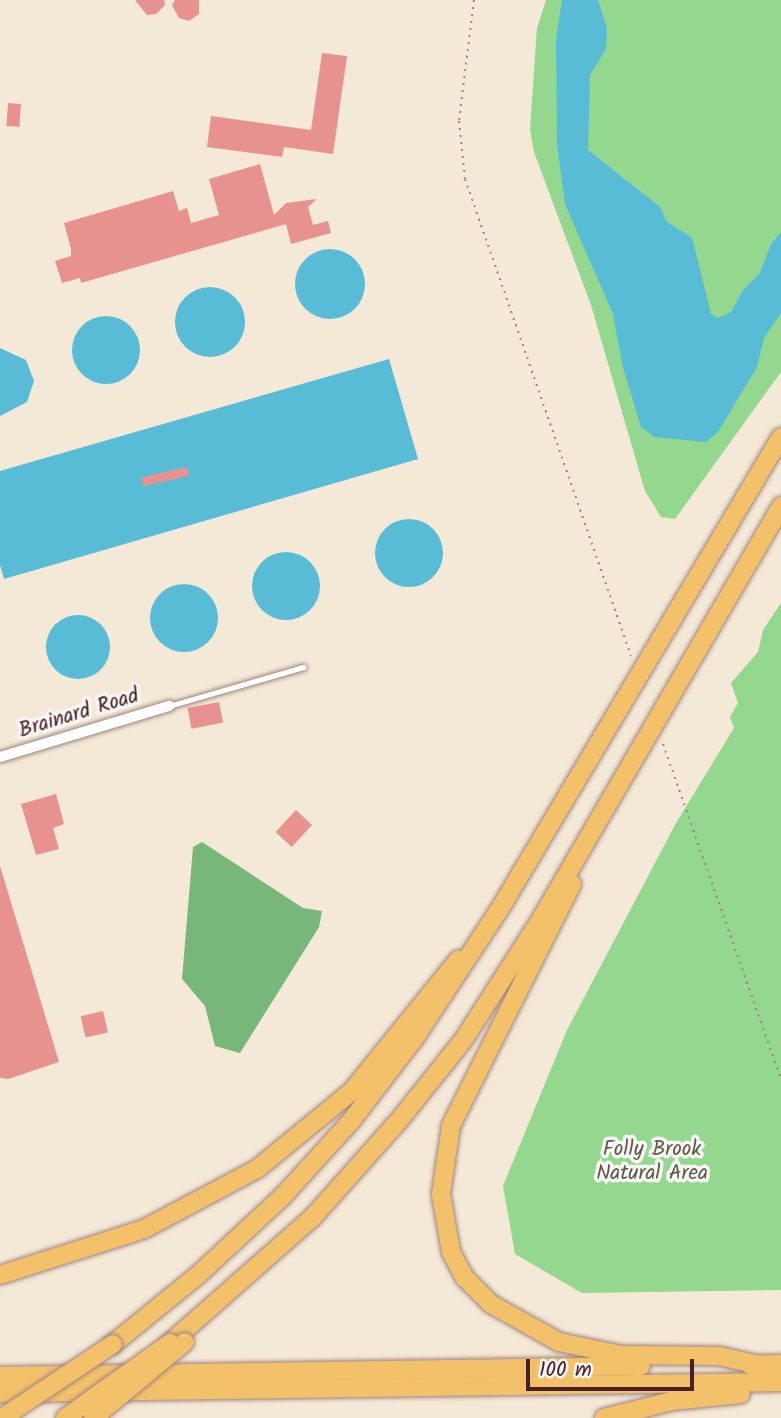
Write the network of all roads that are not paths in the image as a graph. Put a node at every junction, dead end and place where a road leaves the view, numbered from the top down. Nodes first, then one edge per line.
1 (781, 437) edge
2 (781, 506) edge
3 (303, 667) dead end
4 (169, 706) joint
5 (0, 757) edge
6 (589, 837) junction
7 (493, 921) junction
8 (0, 1275) edge
9 (177, 1343) junction
10 (781, 1364) edge
11 (759, 1365) junction
12 (0, 1376) edge
13 (781, 1382) edge
14 (0, 1393) edge
15 (781, 1393) edge
16 (2, 1418) edge
17 (65, 1418) edge
18 (93, 1418) edge
19 (604, 1418) edge

1 - 7 highway
2 - 6 highway
3 - 4 lane
4 - 5 street, Brainard Road
6 - 9 highway
6 - 11 highway
7 - 8 highway
7 - 16 highway, bridge
9 - 17 highway, bridge
9 - 18 highway, bridge
10 - 11 highway
11 - 12 highway
13 - 14 highway
15 - 19 highway

